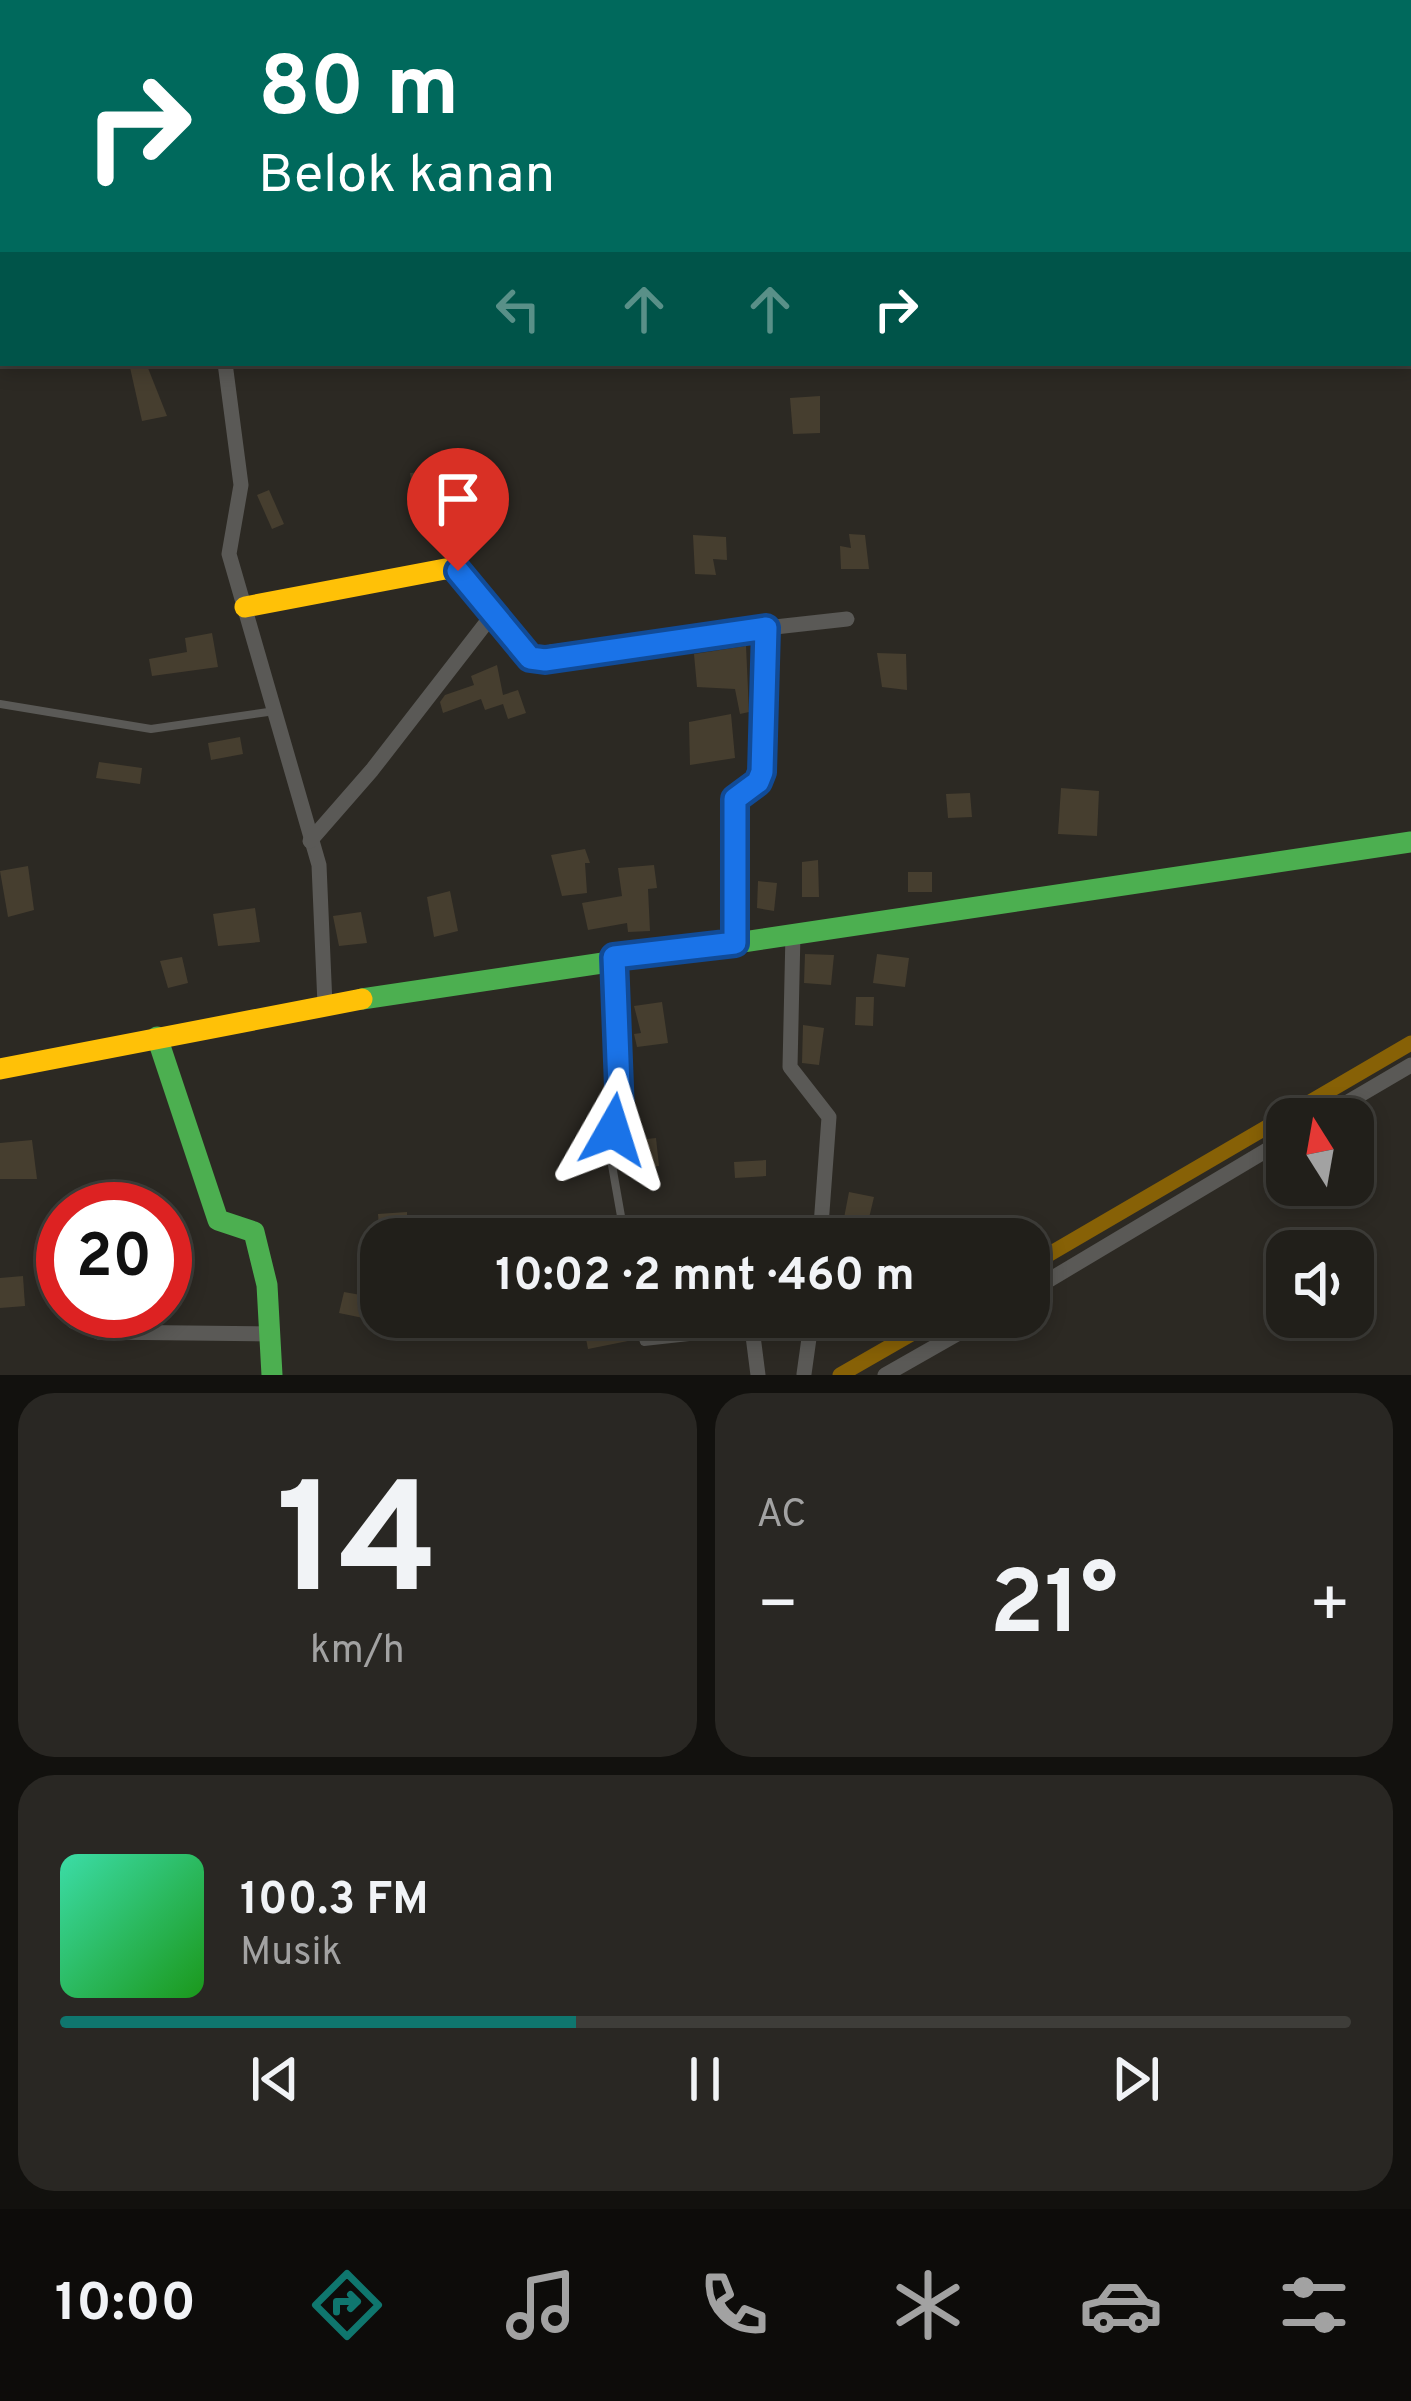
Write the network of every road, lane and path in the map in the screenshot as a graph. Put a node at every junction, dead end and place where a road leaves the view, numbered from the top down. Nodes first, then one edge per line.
1 (225, 366) edge
2 (244, 607) junction
3 (493, 614) junction
4 (847, 619) dead end
5 (766, 628) junction
6 (0, 704) edge
7 (275, 710) junction
8 (310, 841) junction
9 (1411, 842) edge
10 (793, 933) junction
11 (735, 943) junction
12 (614, 957) junction
13 (325, 1005) junction
14 (157, 1037) junction
15 (1411, 1065) edge
16 (0, 1069) edge
17 (1355, 1098) edge
18 (1266, 1151) edge
19 (622, 1218) edge
20 (822, 1218) edge
21 (1050, 1279) edge
22 (192, 1333) edge
23 (270, 1334) junction
24 (643, 1338) edge
25 (680, 1338) edge
26 (752, 1338) edge
27 (809, 1338) edge
28 (950, 1338) edge
29 (805, 1374) edge
30 (272, 1375) edge
31 (758, 1375) edge
32 (790, 1375) edge
33 (885, 1375) edge

1 - 2 street
2 - 3 street
2 - 7 street
3 - 5 street
3 - 8 street
4 - 5 street
5 - 11 street
6 - 7 lane
7 - 8 street
8 - 13 street
9 - 10 street
10 - 11 street
10 - 20 street
11 - 12 street
12 - 13 street
12 - 19 lane
13 - 14 street
14 - 16 street
14 - 23 street
15 - 17 street
18 - 21 street
22 - 23 street
23 - 30 street
24 - 25 lane
26 - 31 street
27 - 29 street
28 - 33 street
29 - 32 street

